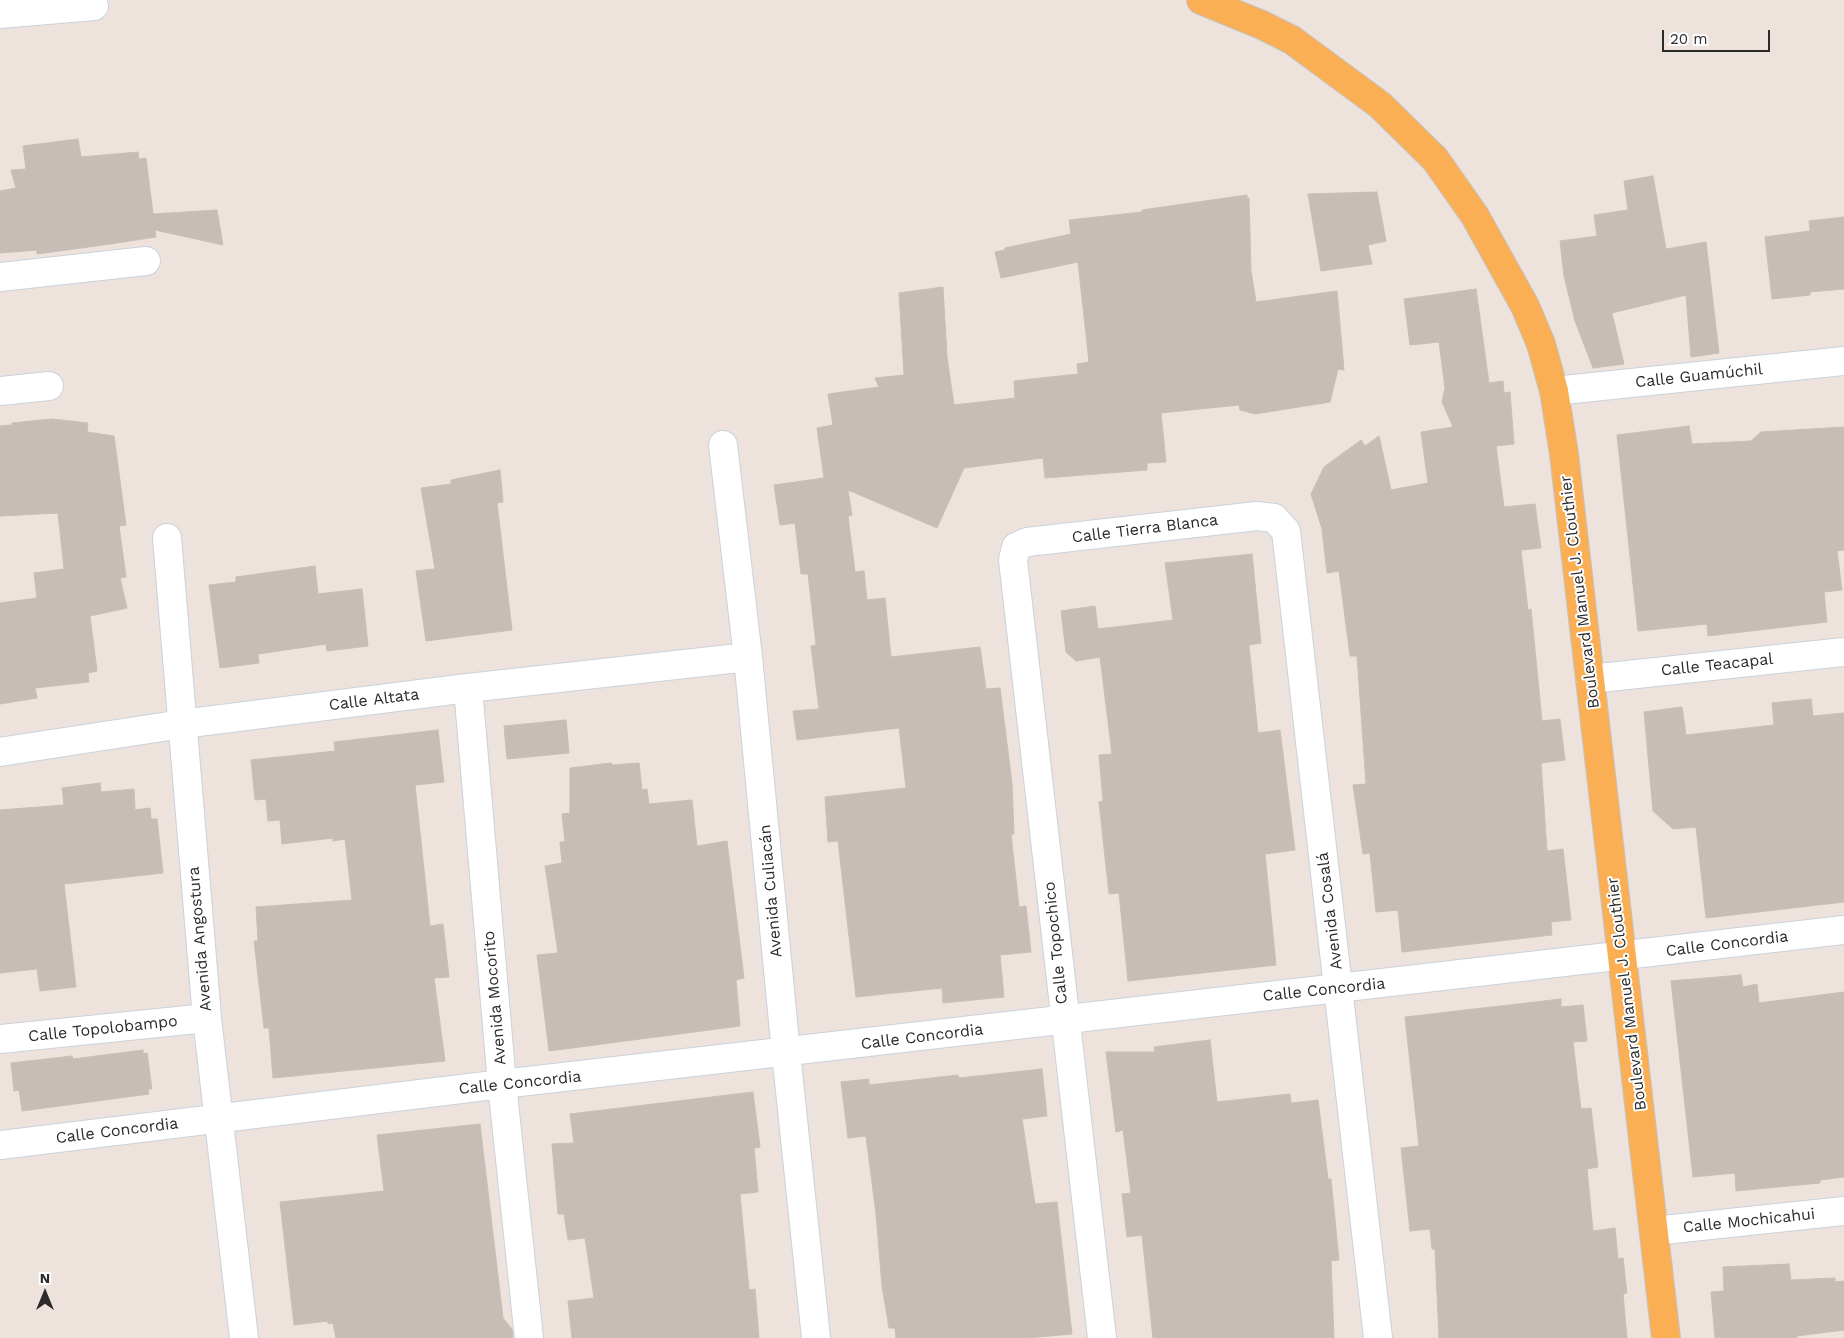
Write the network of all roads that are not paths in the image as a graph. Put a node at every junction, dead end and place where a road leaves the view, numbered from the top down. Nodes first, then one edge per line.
1 (1201, 0) edge
2 (94, 6) dead end
3 (0, 14) edge
4 (146, 261) dead end
5 (0, 277) edge
6 (1844, 361) edge
7 (49, 386) dead end
8 (0, 391) edge
9 (1554, 391) junction
10 (723, 445) dead end
11 (1274, 518) joint
12 (168, 538) dead end
13 (1016, 547) joint
14 (1844, 652) edge
15 (748, 656) junction
16 (1590, 678) junction
17 (468, 688) junction
18 (182, 724) junction
19 (0, 752) edge
20 (1844, 930) edge
21 (1623, 957) junction
22 (1340, 988) junction
23 (207, 1018) junction
24 (1064, 1019) junction
25 (0, 1039) edge
26 (786, 1054) junction
27 (502, 1084) junction
28 (218, 1119) junction
29 (0, 1145) edge
30 (1844, 1210) edge
31 (1654, 1230) junction
32 (244, 1338) edge
33 (529, 1338) edge
34 (816, 1338) edge
35 (1102, 1338) edge
36 (1378, 1338) edge
37 (1666, 1338) edge

1 - 9 main road, Boulevard Manuel J. Clouthier
2 - 3 street
4 - 5 street
6 - 9 street, Calle Guamúchil
7 - 8 street
9 - 16 main road, Boulevard Manuel J. Clouthier
10 - 15 street, Avenida Culiacán
11 - 13 street, Calle Tierra Blanca
11 - 22 street, Avenida Cosalá
12 - 18 street, Avenida Angostura
13 - 24 street, Calle Topochico
14 - 16 street, Calle Teacapal
15 - 17 street, Calle Altata
15 - 26 street, Avenida Culiacán
16 - 21 main road, Boulevard Manuel J. Clouthier
17 - 18 street, Calle Altata
17 - 27 street, Avenida Mocorito
18 - 19 street, Calle Altata
18 - 23 street, Avenida Angostura
20 - 21 street, Calle Concordia
21 - 22 street, Calle Concordia
21 - 31 main road, Boulevard Manuel J. Clouthier
22 - 24 street, Calle Concordia
22 - 36 street, Avenida Cosalá
23 - 25 street, Calle Topolobampo
23 - 28 street, Avenida Angostura
24 - 26 street, Calle Concordia
24 - 35 street, Calle Topochico
26 - 27 street, Calle Concordia
26 - 34 street, Avenida Culiacán
27 - 28 street, Calle Concordia
27 - 33 street, Avenida Mocorito
28 - 29 street, Calle Concordia
28 - 32 street, Avenida Angostura
30 - 31 street, Calle Mochicahui
31 - 37 main road, Boulevard Manuel J. Clouthier

